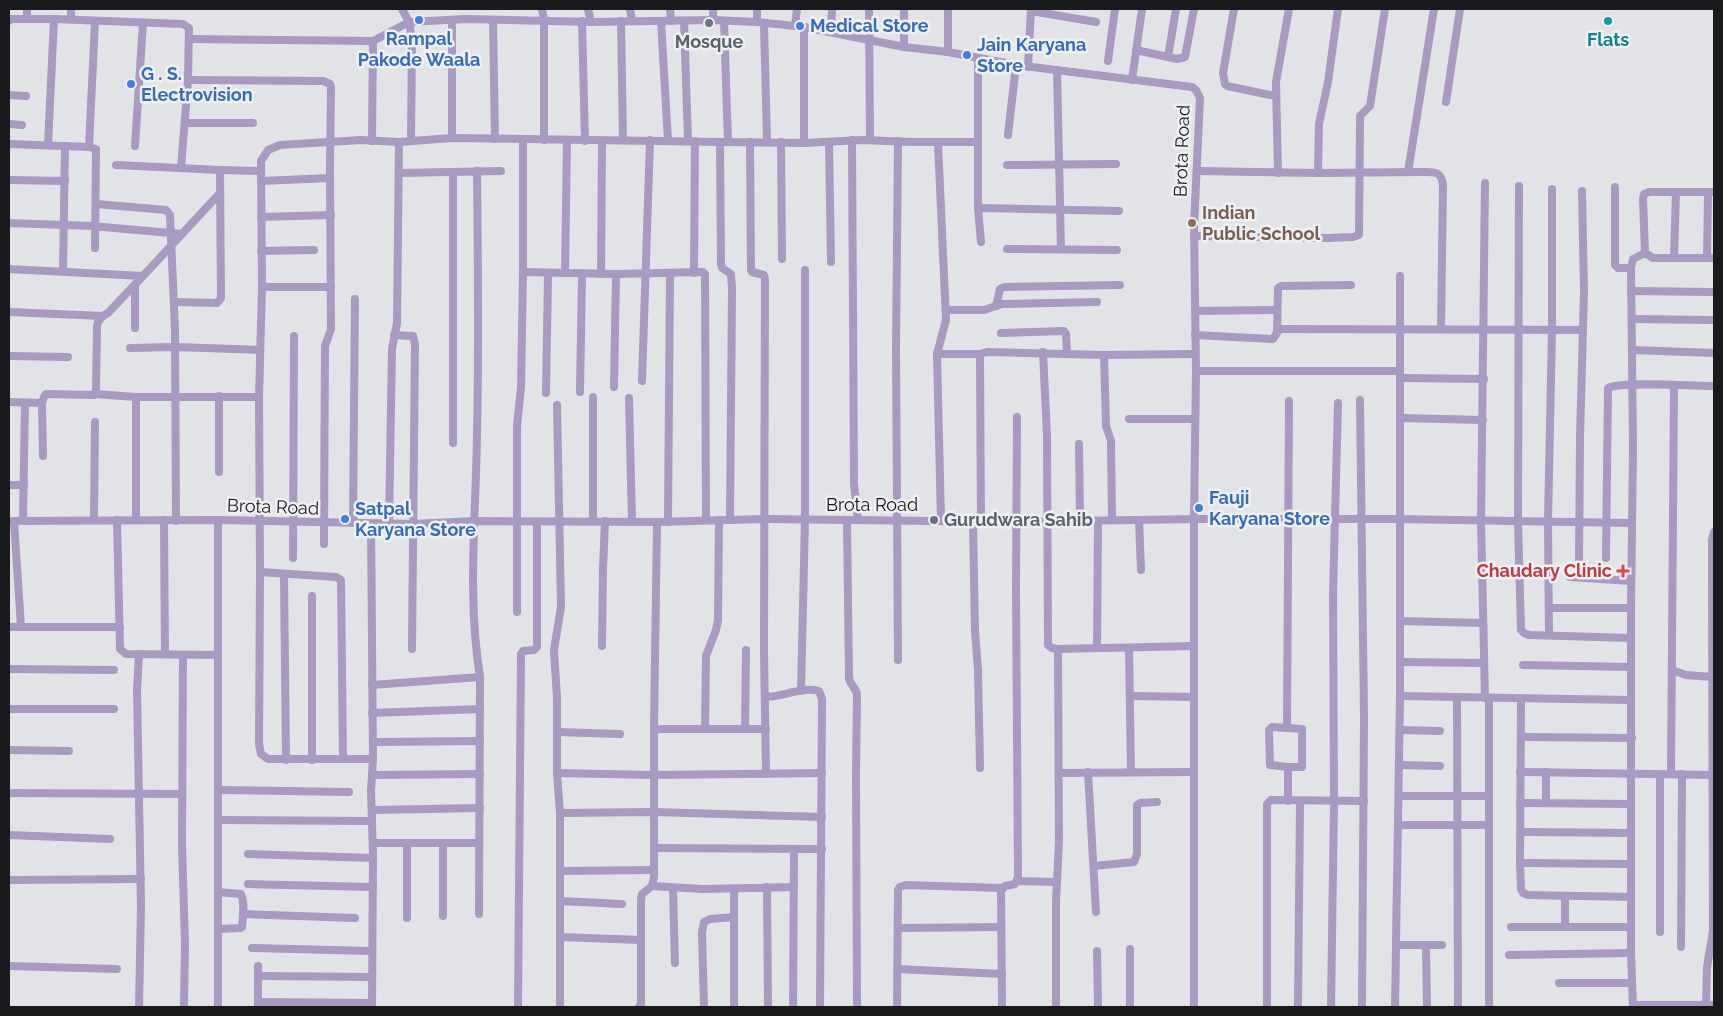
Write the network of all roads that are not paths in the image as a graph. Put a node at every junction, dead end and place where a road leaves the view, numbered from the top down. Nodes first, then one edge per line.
1 (27, 9) edge
2 (71, 9) edge
3 (402, 9) edge
4 (466, 9) edge
5 (542, 9) edge
6 (588, 9) edge
7 (630, 9) edge
8 (670, 9) edge
9 (713, 9) edge
10 (757, 9) edge
11 (796, 9) edge
12 (832, 9) edge
13 (869, 9) edge
14 (904, 9) edge
15 (948, 9) edge
16 (1115, 9) edge
17 (1142, 9) edge
18 (1176, 9) edge
19 (1194, 9) edge
20 (1234, 9) edge
21 (1289, 9) edge
22 (1338, 9) edge
23 (1385, 9) edge
24 (1434, 9) edge
25 (1460, 9) edge
26 (1031, 10) edge
27 (27, 18) junction
28 (54, 18) junction
29 (466, 18) junction
30 (71, 19) junction
31 (9, 20) edge
32 (452, 20) junction
33 (493, 20) junction
34 (544, 20) junction
35 (713, 20) junction
36 (95, 21) junction
37 (621, 21) junction
38 (632, 21) junction
39 (661, 21) junction
40 (671, 21) junction
41 (684, 21) junction
42 (724, 21) junction
43 (409, 22) junction
44 (582, 22) junction
45 (591, 22) junction
46 (760, 22) junction
47 (1096, 22) dead end
48 (143, 23) junction
49 (796, 25) junction
50 (804, 27) junction
51 (831, 31) junction
52 (189, 39) junction
53 (869, 40) junction
54 (373, 41) junction
55 (904, 46) junction
56 (1136, 50) junction
57 (948, 52) junction
58 (1168, 57) junction
59 (978, 58) junction
60 (1108, 60) dead end
61 (1016, 65) junction
62 (1028, 67) junction
63 (1057, 70) junction
64 (188, 80) junction
65 (1132, 80) junction
66 (9, 95) edge
67 (26, 96) dead end
68 (1275, 96) junction
69 (1446, 102) dead end
70 (185, 123) junction
71 (253, 123) dead end
72 (9, 124) edge
73 (22, 125) dead end
74 (1008, 135) dead end
75 (452, 138) junction
76 (495, 139) junction
77 (411, 140) junction
78 (523, 140) junction
79 (544, 140) junction
80 (623, 140) junction
81 (650, 140) junction
82 (852, 140) junction
83 (870, 140) junction
84 (372, 141) junction
85 (567, 141) junction
86 (585, 141) junction
87 (602, 141) junction
88 (668, 141) junction
89 (692, 141) junction
90 (767, 141) junction
91 (898, 141) junction
92 (331, 142) junction
93 (399, 142) junction
94 (724, 142) junction
95 (750, 142) junction
96 (781, 142) junction
97 (804, 142) junction
98 (829, 142) junction
99 (978, 142) junction
100 (938, 143) junction
101 (9, 144) edge
102 (48, 145) junction
103 (65, 146) junction
104 (135, 146) dead end
105 (89, 147) junction
106 (1060, 164) junction
107 (1116, 164) dead end
108 (116, 165) dead end
109 (1007, 165) dead end
110 (181, 168) junction
111 (220, 170) junction
112 (261, 171) junction
113 (501, 171) dead end
114 (453, 172) junction
115 (477, 172) junction
116 (1197, 172) junction
117 (1408, 172) junction
118 (398, 173) junction
119 (1278, 173) junction
120 (1318, 173) junction
121 (1360, 173) junction
122 (330, 178) junction
123 (9, 180) edge
124 (65, 181) junction
125 (261, 181) junction
126 (1485, 183) dead end
127 (1519, 186) dead end
128 (1615, 188) dead end
129 (1552, 189) dead end
130 (1582, 191) dead end
131 (1676, 192) junction
132 (1711, 192) edge
133 (220, 194) junction
134 (96, 204) junction
135 (978, 208) junction
136 (1061, 210) junction
137 (1119, 211) dead end
138 (331, 215) junction
139 (261, 217) junction
140 (9, 223) edge
141 (65, 225) junction
142 (96, 226) junction
143 (171, 233) junction
144 (182, 234) junction
145 (1194, 236) junction
146 (981, 242) dead end
147 (172, 246) junction
148 (95, 248) dead end
149 (1006, 249) dead end
150 (1061, 249) junction
151 (314, 250) dead end
152 (1117, 250) dead end
153 (261, 251) junction
154 (1645, 253) junction
155 (1674, 258) junction
156 (1711, 258) edge
157 (782, 259) dead end
158 (830, 262) dead end
159 (1631, 268) junction
160 (9, 269) edge
161 (805, 270) dead end
162 (63, 271) junction
163 (524, 272) junction
164 (565, 273) junction
165 (694, 273) junction
166 (548, 274) junction
167 (582, 274) junction
168 (600, 274) junction
169 (616, 274) junction
170 (645, 274) junction
171 (670, 274) junction
172 (143, 276) junction
173 (1400, 276) dead end
174 (134, 285) junction
175 (1120, 285) dead end
176 (1351, 285) dead end
177 (262, 287) junction
178 (331, 287) junction
179 (1631, 291) junction
180 (1714, 292) edge
181 (355, 299) dead end
182 (174, 302) junction
183 (1097, 302) dead end
184 (996, 306) junction
185 (946, 310) junction
186 (1277, 310) junction
187 (1195, 311) junction
188 (9, 312) edge
189 (103, 316) junction
190 (1632, 318) junction
191 (1714, 320) edge
192 (135, 328) dead end
193 (1484, 328) junction
194 (1277, 329) junction
195 (1441, 329) junction
196 (1400, 330) junction
197 (1520, 330) junction
198 (1552, 330) junction
199 (1583, 330) junction
200 (1001, 333) dead end
201 (394, 335) junction
202 (1195, 335) junction
203 (294, 336) dead end
204 (130, 348) dead end
205 (175, 348) junction
206 (260, 350) junction
207 (1632, 350) junction
208 (1042, 352) junction
209 (1067, 353) junction
210 (1714, 353) edge
211 (938, 354) junction
212 (980, 354) junction
213 (1195, 354) junction
214 (1104, 355) junction
215 (9, 356) edge
216 (68, 358) dead end
217 (1196, 371) junction
218 (1400, 374) junction
219 (1484, 379) junction
220 (642, 381) dead end
221 (1632, 384) junction
222 (1674, 386) junction
223 (1714, 386) edge
224 (614, 387) dead end
225 (546, 392) dead end
226 (580, 392) dead end
227 (95, 394) junction
228 (175, 396) junction
229 (219, 396) junction
230 (136, 397) junction
231 (259, 397) junction
232 (593, 397) dead end
233 (629, 398) dead end
234 (1360, 400) dead end
235 (1289, 401) dead end
236 (9, 402) edge
237 (25, 403) junction
238 (42, 403) junction
239 (1338, 403) dead end
240 (557, 404) dead end
241 (1017, 417) dead end
242 (1400, 418) junction
243 (1129, 419) dead end
244 (1194, 419) junction
245 (1483, 420) junction
246 (95, 422) dead end
247 (453, 443) dead end
248 (1079, 444) dead end
249 (43, 456) dead end
250 (219, 472) dead end
251 (9, 485) edge
252 (24, 486) junction
253 (136, 519) junction
254 (766, 519) junction
255 (1288, 519) junction
256 (1335, 519) junction
257 (1361, 519) junction
258 (1400, 519) junction
259 (23, 520) junction
260 (94, 520) junction
261 (117, 520) junction
262 (164, 520) junction
263 (218, 520) junction
264 (474, 520) junction
265 (516, 520) junction
266 (593, 520) junction
267 (706, 520) junction
268 (719, 520) junction
269 (730, 520) junction
270 (805, 520) junction
271 (847, 520) junction
272 (858, 520) junction
273 (898, 520) junction
274 (941, 520) junction
275 (1080, 520) junction
276 (1112, 520) junction
277 (1139, 520) junction
278 (1194, 520) junction
279 (11, 521) edge
280 (176, 521) junction
281 (605, 521) junction
282 (632, 521) junction
283 (1048, 521) junction
284 (1098, 521) junction
285 (1481, 521) junction
286 (259, 522) junction
287 (292, 522) junction
288 (537, 522) junction
289 (560, 522) junction
290 (657, 522) junction
291 (668, 522) junction
292 (977, 522) junction
293 (1017, 522) junction
294 (1518, 522) junction
295 (1548, 522) junction
296 (1580, 522) junction
297 (1606, 522) junction
298 (353, 523) junction
299 (1631, 523) junction
300 (324, 524) junction
301 (371, 524) junction
302 (389, 524) junction
303 (413, 524) junction
304 (1714, 532) edge
305 (324, 544) dead end
306 (293, 558) dead end
307 (1606, 558) dead end
308 (1579, 563) dead end
309 (1141, 570) dead end
310 (260, 572) junction
311 (284, 574) junction
312 (1570, 577) dead end
313 (1631, 581) junction
314 (312, 596) dead end
315 (1549, 608) junction
316 (1631, 608) junction
317 (516, 612) dead end
318 (1400, 621) junction
319 (1483, 623) junction
320 (9, 627) edge
321 (21, 627) junction
322 (120, 627) junction
323 (1549, 635) junction
324 (1631, 638) junction
325 (602, 646) dead end
326 (1194, 646) junction
327 (1098, 648) junction
328 (1129, 648) junction
329 (412, 649) dead end
330 (1058, 649) junction
331 (746, 650) dead end
332 (139, 654) junction
333 (165, 654) junction
334 (182, 654) junction
335 (217, 655) junction
336 (898, 660) dead end
337 (1400, 662) junction
338 (1484, 664) junction
339 (1523, 665) dead end
340 (1631, 668) junction
341 (9, 669) edge
342 (114, 670) dead end
343 (1672, 670) junction
344 (480, 677) junction
345 (1712, 677) junction
346 (372, 685) junction
347 (801, 691) junction
348 (1130, 696) junction
349 (1400, 696) junction
350 (766, 697) junction
351 (1194, 697) junction
352 (1458, 698) junction
353 (1487, 698) junction
354 (1520, 699) junction
355 (1631, 700) junction
356 (9, 709) edge
357 (114, 709) dead end
358 (480, 709) junction
359 (372, 713) junction
360 (1287, 727) junction
361 (654, 729) junction
362 (705, 729) junction
363 (745, 729) junction
364 (766, 729) junction
365 (1400, 730) junction
366 (1440, 731) dead end
367 (557, 732) junction
368 (620, 734) dead end
369 (1521, 737) junction
370 (1632, 738) junction
371 (480, 741) junction
372 (373, 742) junction
373 (9, 750) edge
374 (68, 751) dead end
375 (343, 759) junction
376 (373, 759) junction
377 (286, 760) junction
378 (312, 760) junction
379 (1400, 765) junction
380 (1440, 766) dead end
381 (1288, 767) junction
382 (980, 768) dead end
383 (1088, 772) junction
384 (1131, 772) junction
385 (1194, 772) junction
386 (1520, 772) junction
387 (1546, 772) junction
388 (557, 773) junction
389 (822, 773) junction
390 (1059, 773) junction
391 (480, 774) junction
392 (766, 774) junction
393 (1631, 774) junction
394 (1660, 774) junction
395 (1671, 774) junction
396 (1682, 774) junction
397 (373, 775) junction
398 (654, 775) junction
399 (1714, 775) edge
400 (218, 790) junction
401 (349, 792) dead end
402 (9, 794) edge
403 (140, 794) junction
404 (182, 794) junction
405 (1399, 796) junction
406 (1458, 796) junction
407 (1489, 796) junction
408 (1288, 801) junction
409 (1300, 801) junction
410 (1334, 801) junction
411 (1364, 801) junction
412 (1157, 802) dead end
413 (1520, 803) junction
414 (1546, 803) junction
415 (1631, 804) junction
416 (480, 808) junction
417 (372, 810) junction
418 (654, 812) junction
419 (560, 813) junction
420 (822, 817) junction
421 (218, 820) junction
422 (372, 821) junction
423 (1399, 825) junction
424 (1458, 825) junction
425 (1488, 825) junction
426 (1520, 832) junction
427 (1631, 832) junction
428 (9, 836) edge
429 (110, 839) dead end
430 (373, 843) junction
431 (407, 843) junction
432 (443, 843) junction
433 (479, 843) junction
434 (654, 848) junction
435 (794, 849) junction
436 (822, 849) junction
437 (248, 854) dead end
438 (373, 858) junction
439 (1520, 863) junction
440 (1631, 864) junction
441 (1094, 866) junction
442 (654, 870) junction
443 (560, 871) junction
444 (141, 879) junction
445 (9, 880) edge
446 (1017, 881) junction
447 (1057, 882) junction
448 (248, 884) dead end
449 (652, 886) junction
450 (373, 887) junction
451 (767, 887) junction
452 (794, 887) junction
453 (673, 888) junction
454 (1002, 888) junction
455 (734, 889) junction
456 (218, 892) junction
457 (1565, 896) junction
458 (1631, 897) junction
459 (560, 901) junction
460 (622, 904) dead end
461 (1714, 909) edge
462 (1096, 912) dead end
463 (243, 914) junction
464 (479, 914) dead end
465 (443, 916) dead end
466 (734, 917) junction
467 (355, 918) dead end
468 (407, 918) dead end
469 (1001, 927) junction
470 (1511, 927) dead end
471 (1565, 927) junction
472 (1631, 927) junction
473 (218, 928) junction
474 (898, 928) junction
475 (1660, 932) dead end
476 (560, 937) junction
477 (641, 940) junction
478 (1396, 945) junction
479 (1426, 945) junction
480 (1442, 945) dead end
481 (1681, 947) dead end
482 (252, 948) dead end
483 (1130, 949) dead end
484 (371, 951) junction
485 (1097, 951) dead end
486 (1631, 953) junction
487 (1509, 955) dead end
488 (675, 963) dead end
489 (9, 966) edge
490 (258, 966) dead end
491 (117, 969) dead end
492 (897, 969) junction
493 (1002, 974) junction
494 (258, 976) junction
495 (372, 977) junction
496 (1559, 983) dead end
497 (1632, 983) junction
498 (258, 1005) edge
499 (372, 1005) edge
500 (1710, 1005) edge
501 (1633, 1006) edge
502 (139, 1007) edge
503 (184, 1007) edge
504 (218, 1007) edge
505 (518, 1007) edge
506 (560, 1007) edge
507 (639, 1007) edge
508 (704, 1007) edge
509 (734, 1007) edge
510 (768, 1007) edge
511 (793, 1007) edge
512 (820, 1007) edge
513 (857, 1007) edge
514 (897, 1007) edge
515 (1002, 1007) edge
516 (1056, 1007) edge
517 (1098, 1007) edge
518 (1130, 1007) edge
519 (1194, 1007) edge
520 (1267, 1007) edge
521 (1298, 1007) edge
522 (1332, 1007) edge
523 (1362, 1007) edge
524 (1395, 1007) edge
525 (1427, 1007) edge
526 (1458, 1007) edge
527 (1489, 1007) edge

1 - 27 street
2 - 30 street
3 - 43 street
4 - 29 street
5 - 34 street
6 - 45 street
7 - 38 street
8 - 40 street
9 - 35 street
10 - 46 street
11 - 49 street
12 - 51 street
13 - 53 street
14 - 55 street
15 - 57 street
16 - 60 street
17 - 56 street
18 - 58 street
19 - 58 street
20 - 68 street
21 - 68 street
22 - 120 street
23 - 121 street
24 - 117 street
25 - 69 street
26 - 47 street
26 - 62 street
27 - 28 street
27 - 31 street
28 - 30 street
28 - 102 street
29 - 32 street, Brota Road
29 - 33 street, Brota Road
30 - 36 street
32 - 43 street, Brota Road
32 - 75 street
33 - 34 street, Brota Road
33 - 76 street
34 - 44 street, Brota Road
34 - 79 street
35 - 41 street, Brota Road
35 - 42 street, Brota Road
36 - 48 street
36 - 105 street
37 - 38 street, Brota Road
37 - 45 street, Brota Road
37 - 80 street
38 - 39 street, Brota Road
39 - 40 street, Brota Road
39 - 88 street
40 - 41 street, Brota Road
41 - 89 street
42 - 46 street, Brota Road
42 - 94 street
43 - 54 street
43 - 77 street
44 - 45 street, Brota Road
44 - 86 street
46 - 49 street, Brota Road
46 - 90 street
48 - 52 street
48 - 104 street
49 - 50 street, Brota Road
50 - 51 street, Brota Road
50 - 97 street
51 - 53 street, Brota Road
52 - 54 street
52 - 64 street
53 - 55 street, Brota Road
53 - 83 street
54 - 84 street
55 - 57 street, Brota Road
56 - 58 street
56 - 65 street
57 - 59 street, Brota Road
59 - 61 street, Brota Road
59 - 99 street
61 - 62 street, Brota Road
61 - 74 street
62 - 63 street, Brota Road
63 - 65 street, Brota Road
63 - 106 street
64 - 70 street
64 - 92 street
65 - 116 street, Brota Road
66 - 67 street
68 - 119 street
70 - 71 street
70 - 110 street
72 - 73 street
75 - 76 street
75 - 77 street
76 - 78 street
77 - 93 street
78 - 79 street
78 - 163 street
79 - 85 street
80 - 81 street
80 - 87 street
81 - 88 street
81 - 170 street
82 - 83 street
82 - 98 street
82 - 272 street
83 - 91 street
84 - 92 street
84 - 93 street
85 - 86 street
85 - 164 street
86 - 87 street
87 - 168 street
88 - 89 street
89 - 94 street
89 - 165 street
90 - 95 street
90 - 96 street
91 - 100 street
91 - 273 street
92 - 112 street
92 - 122 street
93 - 118 street
94 - 95 street
94 - 269 street
95 - 254 street
96 - 97 street
96 - 157 street
97 - 98 street
98 - 158 street
99 - 100 street
99 - 135 street
100 - 185 street
101 - 102 street
102 - 103 street
103 - 105 street
103 - 124 street
105 - 134 street
106 - 107 street
106 - 109 street
106 - 136 street
108 - 110 street
110 - 111 street
111 - 112 street
111 - 133 street
112 - 125 street
113 - 115 street
114 - 115 street
114 - 118 street
114 - 247 street
115 - 264 street
116 - 119 street
116 - 145 street, Brota Road
117 - 121 street
117 - 195 street
118 - 201 street
119 - 120 street
120 - 121 street
121 - 145 street
122 - 125 street
122 - 138 street
123 - 124 street
124 - 141 street
125 - 139 street
126 - 193 street
127 - 197 street
128 - 159 street
129 - 198 street
130 - 199 street
131 - 132 street
131 - 154 street
131 - 155 street
132 - 156 street
133 - 144 street
133 - 182 street
134 - 142 street
134 - 143 street
135 - 136 street
135 - 146 street
136 - 137 street
136 - 150 street
138 - 139 street
138 - 178 street
139 - 153 street
140 - 141 street
141 - 142 street
141 - 162 street
142 - 143 street
142 - 148 street
143 - 144 street
143 - 147 street
144 - 147 street
145 - 187 street, Brota Road
147 - 172 street
147 - 182 street
149 - 150 street
150 - 152 street
151 - 153 street
153 - 177 street
154 - 155 street
154 - 159 street
155 - 156 street
159 - 179 street
160 - 162 street
161 - 270 street
162 - 172 street
163 - 166 street
163 - 265 street
164 - 166 street
164 - 167 street
165 - 171 street
165 - 267 street
166 - 225 street
167 - 168 street
167 - 226 street
168 - 169 street
169 - 170 street
169 - 224 street
170 - 171 street
170 - 220 street
171 - 291 street
172 - 174 street
173 - 196 street
174 - 189 street
174 - 192 street
175 - 184 street
176 - 186 street
177 - 178 street
177 - 206 street
178 - 300 street
179 - 180 street
179 - 190 street
181 - 298 street
182 - 205 street
183 - 184 street
184 - 185 street
185 - 211 street
186 - 187 street
186 - 194 street
187 - 202 street, Brota Road
188 - 189 street
189 - 227 street
190 - 191 street
190 - 207 street
193 - 195 street
193 - 197 street
193 - 219 street
194 - 196 street
194 - 202 street
195 - 196 street
196 - 218 street
197 - 198 street
197 - 294 street
198 - 199 street
198 - 295 street
199 - 296 street
200 - 209 street
201 - 302 street
201 - 303 street
202 - 213 street, Brota Road
203 - 287 street
204 - 205 street
205 - 206 street
205 - 228 street
206 - 231 street
207 - 210 street
207 - 221 street
208 - 209 street
208 - 212 street
208 - 283 street
209 - 214 street
211 - 212 street
211 - 274 street
212 - 292 street
213 - 214 street
213 - 217 street, Brota Road
214 - 276 street
215 - 216 street
217 - 218 street
217 - 244 street, Brota Road
218 - 219 street
218 - 242 street
219 - 245 street
221 - 222 street
221 - 297 street
221 - 299 street
222 - 223 street
222 - 343 street
227 - 230 street
227 - 238 street
228 - 229 street
228 - 230 street
228 - 280 street
229 - 231 street
229 - 250 street
230 - 253 street
231 - 286 street
232 - 266 street
233 - 282 street
234 - 257 street
235 - 255 street
236 - 237 street
237 - 238 street
237 - 252 street
238 - 249 street
239 - 256 street
240 - 289 street
241 - 293 street
242 - 245 street
242 - 258 street
243 - 244 street
244 - 278 street, Brota Road
245 - 285 street
246 - 260 street
248 - 275 street
251 - 252 street
252 - 259 street
253 - 261 street, Brota Road
253 - 262 street, Brota Road
254 - 269 street, Brota Road
254 - 270 street, Brota Road
254 - 350 street
255 - 256 street
255 - 278 street
255 - 360 street
256 - 257 street
256 - 410 street
257 - 258 street
257 - 411 street
258 - 285 street
258 - 318 street
259 - 260 street, Brota Road
259 - 279 street, Brota Road
260 - 261 street, Brota Road
261 - 322 street
262 - 280 street, Brota Road
262 - 333 street
263 - 280 street, Brota Road
263 - 286 street, Brota Road
263 - 335 street
264 - 265 street, Brota Road
264 - 303 street, Brota Road
264 - 344 street
265 - 288 street, Brota Road
265 - 317 street
266 - 281 street, Brota Road
266 - 289 street, Brota Road
267 - 268 street, Brota Road
267 - 291 street, Brota Road
268 - 269 street, Brota Road
268 - 362 street
270 - 271 street, Brota Road
270 - 347 street
271 - 272 street, Brota Road
271 - 513 street
272 - 273 street, Brota Road
273 - 274 street, Brota Road
273 - 336 street
274 - 292 street, Brota Road
275 - 283 street, Brota Road
275 - 284 street, Brota Road
276 - 277 street, Brota Road
276 - 284 street, Brota Road
277 - 278 street, Brota Road
277 - 309 street
278 - 326 street
279 - 321 street
281 - 282 street, Brota Road
281 - 325 street
282 - 290 street, Brota Road
283 - 293 street, Brota Road
283 - 330 street
284 - 327 street
285 - 294 street
285 - 319 street
286 - 287 street, Brota Road
286 - 310 street
287 - 300 street, Brota Road
287 - 306 street
288 - 289 street, Brota Road
288 - 505 street
289 - 367 street
290 - 291 street, Brota Road
290 - 361 street
292 - 293 street, Brota Road
292 - 382 street
293 - 446 street
294 - 295 street
294 - 323 street
295 - 296 street
295 - 315 street
296 - 297 street
296 - 308 street
297 - 299 street
297 - 307 street
298 - 300 street, Brota Road
298 - 301 street, Brota Road
299 - 313 street
300 - 305 street
301 - 302 street, Brota Road
301 - 346 street
302 - 303 street, Brota Road
303 - 329 street
304 - 345 street
310 - 311 street
310 - 377 street
311 - 375 street
311 - 377 street
312 - 313 street
313 - 316 street
314 - 378 street
315 - 316 street
315 - 323 street
316 - 324 street
318 - 319 street
318 - 337 street
319 - 338 street
320 - 321 street
321 - 322 street
322 - 332 street
323 - 324 street
324 - 340 street
326 - 328 street
326 - 351 street
327 - 328 street
327 - 330 street
328 - 348 street
330 - 390 street
331 - 363 street
332 - 333 street
332 - 403 street
333 - 334 street
334 - 335 street
334 - 404 street
335 - 400 street
337 - 338 street
337 - 349 street
338 - 353 street
339 - 340 street
340 - 355 street
341 - 342 street
343 - 345 street
343 - 395 street
344 - 346 street
344 - 358 street
345 - 399 street
346 - 359 street
347 - 350 street
347 - 389 street
348 - 351 street
348 - 384 street
349 - 352 street
349 - 365 street
350 - 364 street
351 - 385 street
352 - 353 street
352 - 406 street
353 - 354 street
353 - 407 street
354 - 355 street
354 - 369 street
355 - 370 street
356 - 357 street
358 - 359 street
358 - 371 street
359 - 372 street
360 - 381 street
360 - 381 street
361 - 362 street
361 - 398 street
362 - 363 street
363 - 364 street
364 - 392 street
365 - 366 street
365 - 379 street
367 - 368 street
367 - 388 street
369 - 370 street
369 - 386 street
370 - 393 street
371 - 372 street
371 - 391 street
372 - 376 street
373 - 374 street
375 - 376 street
375 - 378 street
376 - 397 street
377 - 378 street
379 - 380 street
379 - 405 street
381 - 408 street
383 - 384 street
383 - 390 street
383 - 441 street
384 - 385 street
385 - 519 street
386 - 387 street
386 - 413 street
387 - 393 street
387 - 414 street
388 - 398 street
388 - 419 street
389 - 392 street
389 - 420 street
390 - 447 street
391 - 397 street
391 - 416 street
392 - 398 street
393 - 394 street
393 - 415 street
394 - 395 street
394 - 475 street
395 - 396 street
396 - 399 street
396 - 481 street
397 - 417 street
398 - 418 street
399 - 461 street
400 - 401 street
400 - 421 street
402 - 403 street
403 - 404 street
403 - 444 street
404 - 503 street
405 - 406 street
405 - 423 street
406 - 407 street
406 - 424 street
407 - 425 street
408 - 409 street
408 - 520 street
409 - 410 street
409 - 521 street
410 - 411 street
410 - 522 street
411 - 523 street
412 - 441 street
413 - 414 street
413 - 426 street
414 - 415 street
415 - 427 street
416 - 417 street
416 - 433 street
417 - 422 street
418 - 419 street
418 - 420 street
418 - 434 street
419 - 443 street
420 - 436 street
421 - 422 street
421 - 456 street
422 - 430 street
423 - 424 street
423 - 478 street
424 - 425 street
424 - 526 street
425 - 527 street
426 - 427 street
426 - 439 street
427 - 440 street
428 - 429 street
430 - 431 street
430 - 438 street
431 - 432 street
431 - 468 street
432 - 433 street
432 - 465 street
433 - 464 street
434 - 435 street
434 - 442 street
435 - 436 street
435 - 452 street
436 - 512 street
437 - 438 street
438 - 450 street
439 - 440 street
439 - 457 street
440 - 458 street
441 - 462 street
442 - 443 street
442 - 449 street
443 - 459 street
444 - 445 street
444 - 502 street
446 - 447 street
446 - 454 street
447 - 516 street
448 - 450 street
449 - 453 street
449 - 477 street
450 - 484 street
451 - 452 street
451 - 455 street
451 - 510 street
452 - 511 street
453 - 455 street
453 - 488 street
454 - 469 street
454 - 474 street
455 - 466 street
456 - 463 street
456 - 473 street
457 - 458 street
457 - 471 street
458 - 472 street
459 - 460 street
459 - 476 street
461 - 500 street
463 - 467 street
463 - 473 street
466 - 508 street
466 - 509 street
469 - 474 street
469 - 493 street
470 - 471 street
471 - 472 street
472 - 486 street
473 - 504 street
474 - 492 street
476 - 477 street
476 - 506 street
477 - 507 street
478 - 479 street
478 - 524 street
479 - 480 street
479 - 525 street
482 - 484 street
483 - 518 street
484 - 495 street
485 - 517 street
486 - 487 street
486 - 497 street
489 - 491 street
490 - 494 street
492 - 493 street
492 - 514 street
493 - 515 street
494 - 495 street
494 - 498 street
495 - 499 street
496 - 497 street
497 - 501 street
498 - 499 street
500 - 501 street

